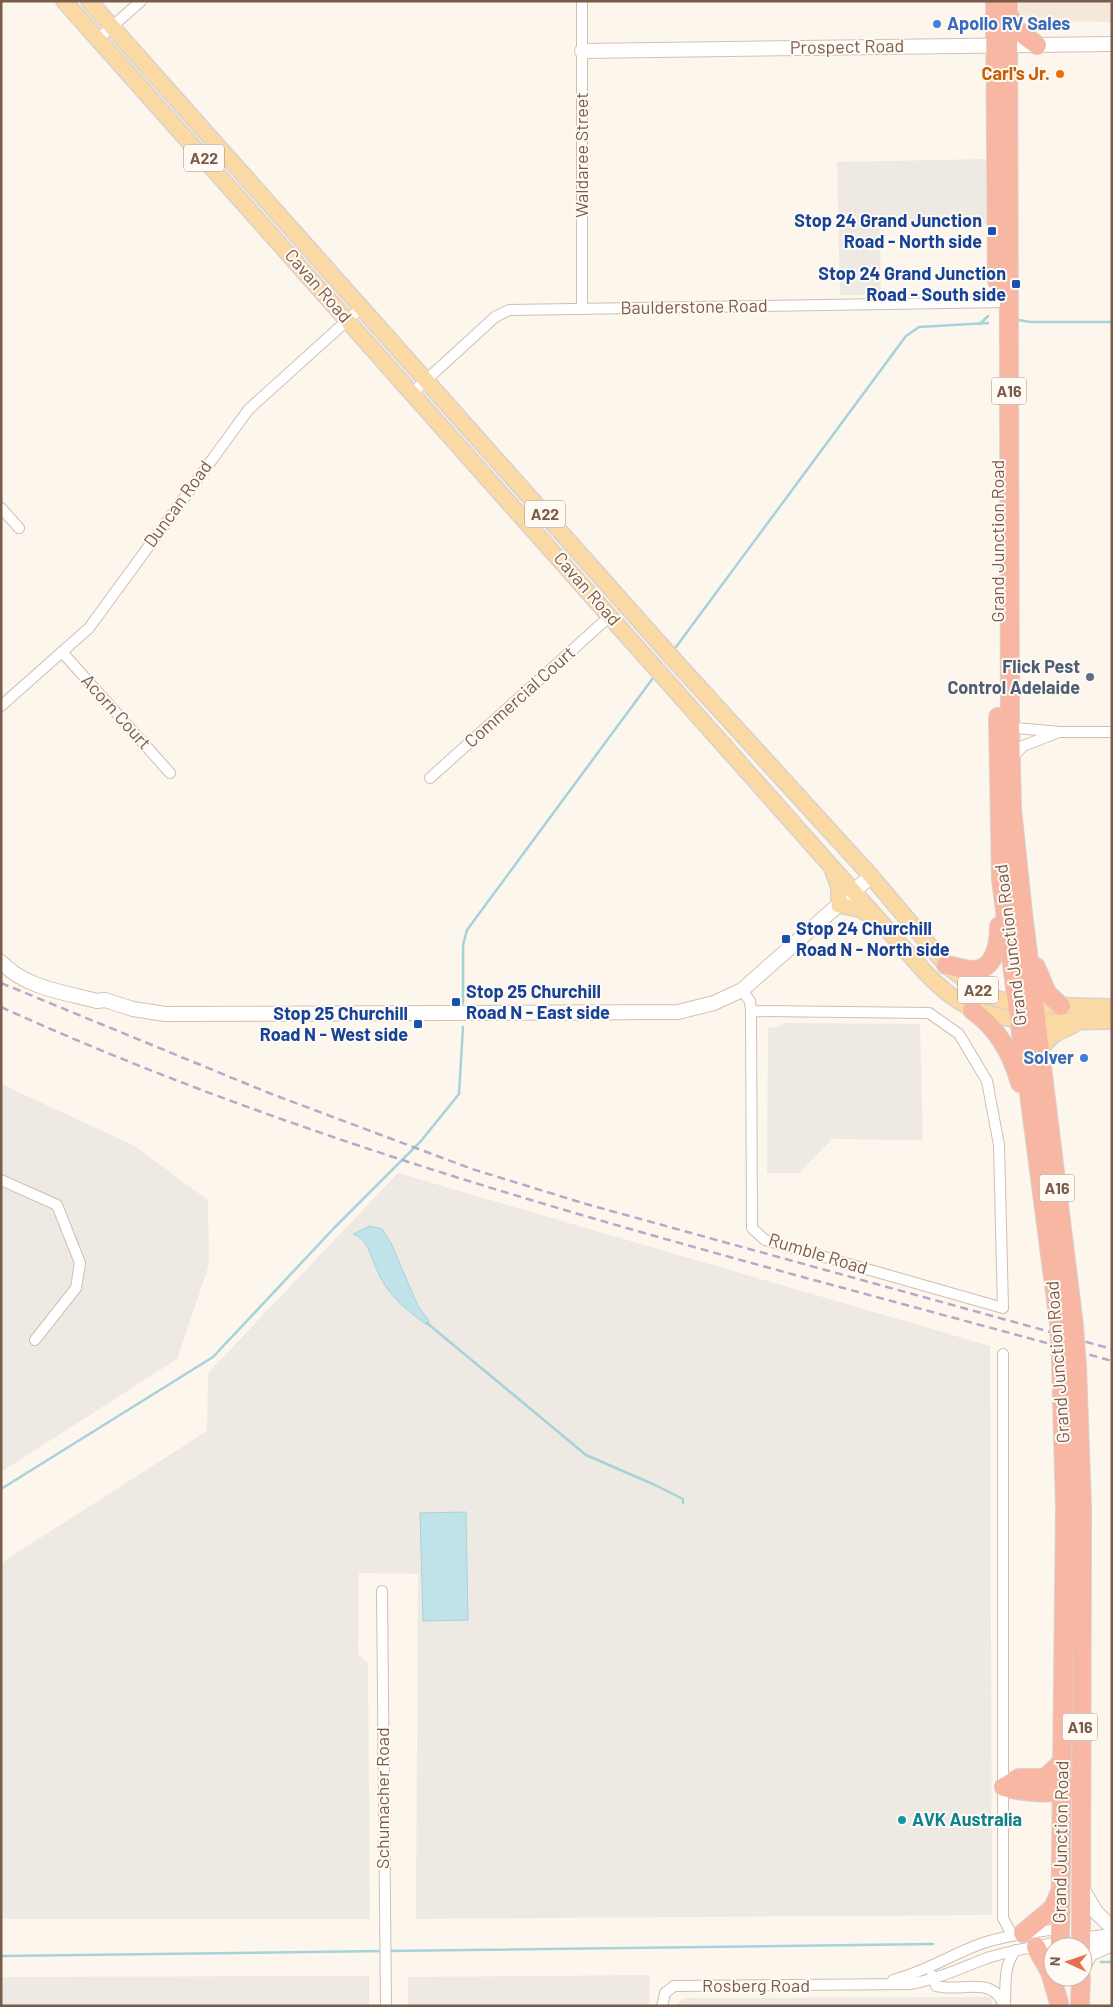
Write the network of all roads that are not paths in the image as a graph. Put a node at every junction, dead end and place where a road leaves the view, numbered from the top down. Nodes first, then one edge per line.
1 (64, 1) edge
2 (90, 1) edge
3 (141, 1) edge
4 (582, 1) edge
5 (1003, 4) edge
6 (112, 26) junction
7 (98, 39) junction
8 (1037, 44) junction
9 (1112, 44) edge
10 (1002, 45) junction
11 (582, 51) junction
12 (1003, 302) junction
13 (362, 307) junction
14 (582, 309) junction
15 (348, 320) junction
16 (426, 380) junction
17 (412, 393) junction
18 (1, 508) edge
19 (19, 528) dead end
20 (610, 616) junction
21 (62, 652) junction
22 (1, 706) edge
23 (1004, 728) junction
24 (1060, 732) junction
25 (1112, 732) edge
26 (1010, 761) junction
27 (170, 773) dead end
28 (430, 778) dead end
29 (832, 866) junction
30 (871, 876) junction
31 (1001, 880) junction
32 (854, 891) junction
33 (839, 905) junction
34 (1023, 913) junction
35 (882, 922) junction
36 (1, 949) edge
37 (1, 962) edge
38 (946, 965) junction
39 (742, 990) junction
40 (105, 1000) junction
41 (1061, 1006) junction
42 (1112, 1007) edge
43 (972, 1010) junction
44 (751, 1011) junction
45 (1026, 1012) junction
46 (1084, 1021) junction
47 (1112, 1021) edge
48 (1039, 1050) junction
49 (1033, 1126) junction
50 (1, 1180) edge
51 (1067, 1325) junction
52 (36, 1340) dead end
53 (1003, 1354) dead end
54 (1073, 1527) junction
55 (382, 1591) dead end
56 (1062, 1762) junction
57 (1080, 1775) junction
58 (1004, 1787) junction
59 (1062, 1792) junction
60 (1081, 1887) junction
61 (1060, 1893) junction
62 (1109, 1923) edge
63 (1018, 1934) junction
64 (1112, 1936) edge
65 (1043, 1937) edge
66 (1060, 1937) edge
67 (1081, 1937) edge
68 (1083, 1937) edge
69 (1093, 1937) edge
70 (1112, 1944) edge
71 (1043, 1945) edge
72 (1036, 1947) junction
73 (1016, 1950) junction
74 (1093, 1953) edge
75 (934, 1966) junction
76 (932, 1980) junction
77 (862, 1985) junction
78 (1060, 1987) edge
79 (1081, 1987) edge
80 (1059, 2004) edge
81 (386, 2006) edge
82 (662, 2006) edge
83 (1004, 2006) edge
84 (1080, 2006) edge

1 - 7 main road, Cavan Road / A22
2 - 6 main road, Cavan Road / A22
3 - 6 street
4 - 11 street, Waldaree Street
5 - 8 highway
5 - 10 highway, Grand Junction Road / A16
6 - 7 street
6 - 13 main road, Cavan Road / A22
7 - 15 main road, Cavan Road / A22
8 - 9 street, Prospect Road
8 - 10 street, Prospect Road
10 - 11 street, Prospect Road
10 - 12 highway, Grand Junction Road / A16
11 - 14 street, Waldaree Street
12 - 14 street, Baulderstone Road
12 - 23 highway, Grand Junction Road / A16
13 - 15 street, Duncan Road
13 - 16 main road, Cavan Road / A22
14 - 16 street, Baulderstone Road
15 - 17 main road, Cavan Road / A22
15 - 21 street, Duncan Road
16 - 17 street, Baulderstone Road
16 - 30 main road, Cavan Road / A22
17 - 20 main road, Cavan Road / A22
18 - 19 street
20 - 28 street, Commercial Court
20 - 29 main road, Cavan Road / A22
21 - 22 street, Duncan Road
21 - 27 street, Acorn Court
23 - 24 street
23 - 26 highway, Grand Junction Road / A16
23 - 31 highway, Grand Junction Road / A16
24 - 25 street
24 - 26 street
26 - 34 highway, Grand Junction Road / A16
29 - 32 main road, Cavan Road / A22
29 - 33 main road
30 - 32 street
30 - 38 main road, Cavan Road / A22
31 - 38 highway
31 - 45 highway, Grand Junction Road / A16
32 - 33 street
32 - 35 main road, Cavan Road / A22
33 - 35 main road
33 - 39 street
34 - 41 highway
34 - 45 highway, Grand Junction Road / A16
35 - 43 main road, Cavan Road / A22
36 - 40 street
37 - 40 street
38 - 45 main road, Cavan Road / A22
39 - 40 street
39 - 44 street, Rumble Road
41 - 42 main road, A22
41 - 45 main road, A22
43 - 45 main road, Cavan Road / A22
43 - 49 highway
44 - 44 street, Rumble Road
45 - 46 main road, A22
45 - 48 highway, Grand Junction Road / A16
45 - 49 highway, Grand Junction Road / A16
46 - 47 main road, A22
46 - 48 main road
48 - 51 highway, Grand Junction Road / A16
49 - 51 highway, Grand Junction Road / A16
50 - 52 street
51 - 54 highway, Grand Junction Road / A16, bridge
53 - 58 street
54 - 56 highway, Grand Junction Road / A16
54 - 57 highway, Grand Junction Road / A16
55 - 81 street, Schumacher Road
56 - 58 highway
56 - 59 highway, Grand Junction Road / A16
57 - 59 highway
57 - 60 highway, Grand Junction Road / A16
58 - 59 highway
58 - 63 street
59 - 61 highway, Grand Junction Road / A16
60 - 62 street
60 - 67 highway, Grand Junction Road / A16
61 - 63 highway
61 - 66 highway, Grand Junction Road / A16
62 - 68 street
63 - 65 street, Rosberg Road
63 - 75 street, Rosberg Road
64 - 69 street
70 - 74 street
71 - 72 street, Rosberg Road
72 - 73 street, Rosberg Road
72 - 80 highway
73 - 76 street, Rosberg Road
73 - 83 street
75 - 76 street
75 - 77 street, Rosberg Road
76 - 77 street, Rosberg Road
76 - 83 street
77 - 82 street, Rosberg Road
78 - 80 highway
79 - 84 highway

